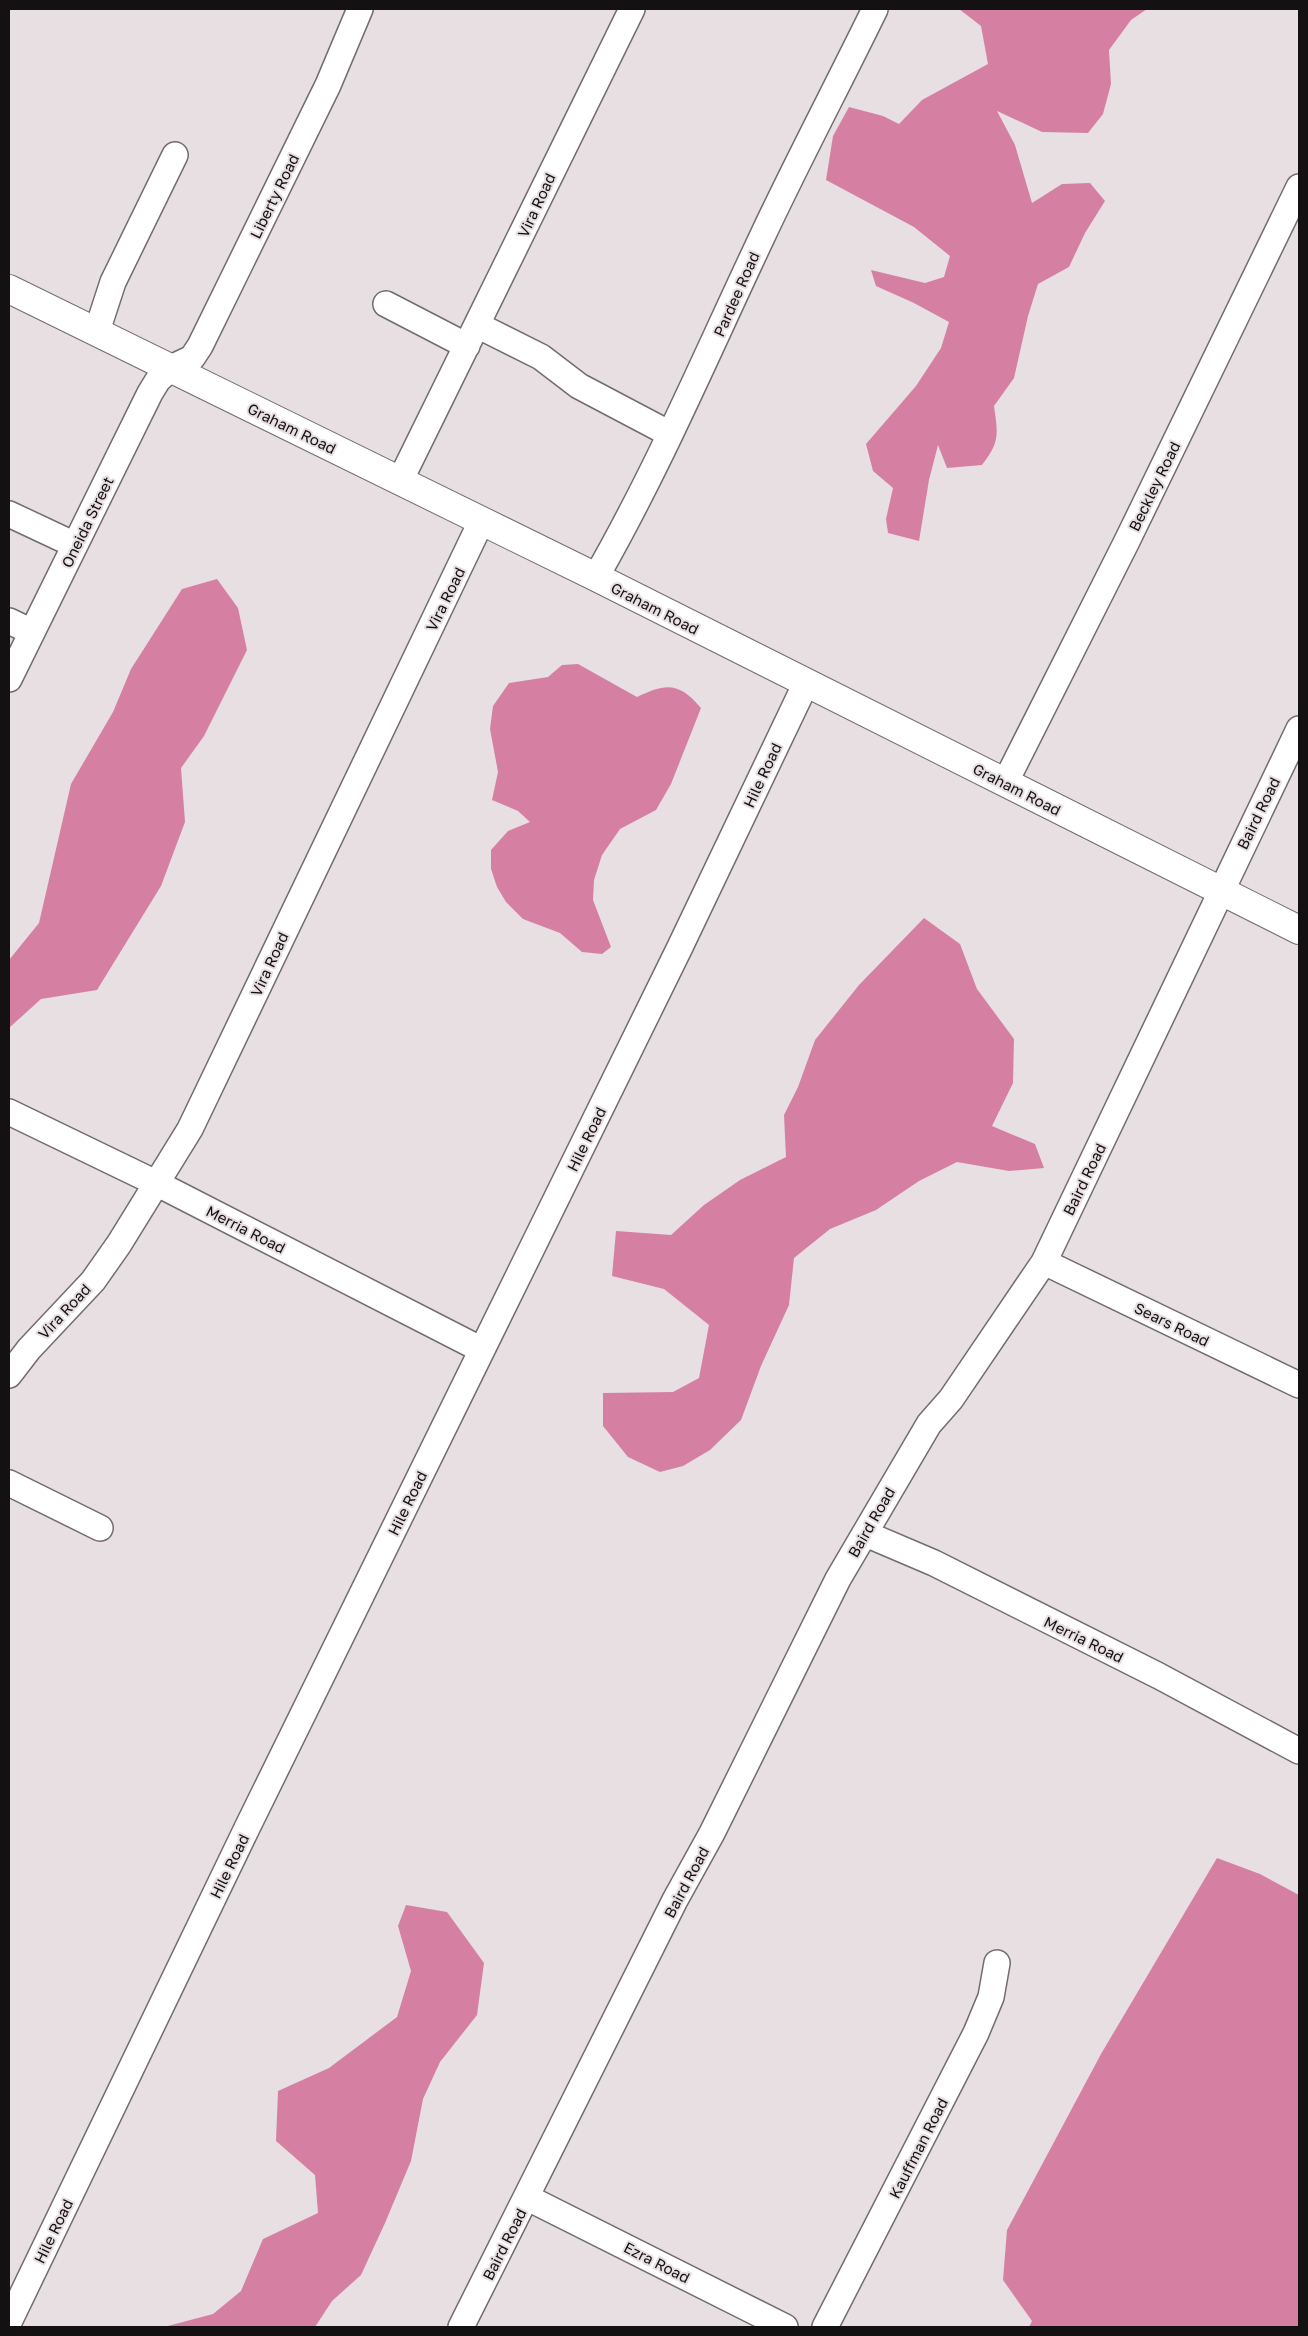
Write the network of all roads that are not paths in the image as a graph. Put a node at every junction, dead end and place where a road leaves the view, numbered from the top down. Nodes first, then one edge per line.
1 (360, 9) edge
2 (632, 9) edge
3 (875, 9) edge
4 (175, 155) dead end
5 (1299, 187) edge
6 (9, 289) edge
7 (386, 304) dead end
8 (97, 331) junction
9 (472, 336) junction
10 (171, 368) junction
11 (670, 434) junction
12 (400, 481) junction
13 (9, 514) edge
14 (481, 522) junction
15 (75, 545) junction
16 (596, 577) junction
17 (9, 620) edge
18 (32, 632) junction
19 (9, 679) edge
20 (806, 683) junction
21 (1299, 730) edge
22 (1005, 783) junction
23 (1221, 891) junction
24 (1299, 930) edge
25 (9, 1112) edge
26 (158, 1184) junction
27 (1044, 1262) junction
28 (482, 1350) junction
29 (9, 1376) edge
30 (1299, 1386) edge
31 (9, 1483) edge
32 (100, 1528) dead end
33 (866, 1534) junction
34 (1299, 1751) edge
35 (997, 1963) dead end
36 (528, 2198) junction
37 (9, 2322) edge
38 (462, 2327) edge
39 (785, 2327) edge
40 (824, 2327) edge

1 - 10 street, Liberty Road
2 - 9 street, Vira Road
3 - 11 street, Pardee Road
4 - 8 street
5 - 22 street, Beckley Road
6 - 8 main road, Graham Road
7 - 9 street
8 - 10 main road, Graham Road
9 - 11 street
9 - 12 street, Vira Road
10 - 12 main road, Graham Road
10 - 15 street, Oneida Street
11 - 16 street, Pardee Road
12 - 14 main road, Graham Road
13 - 15 street
14 - 16 main road, Graham Road
14 - 26 street, Vira Road
15 - 18 street, Oneida Street
16 - 20 main road, Graham Road
17 - 18 street
18 - 19 street, Oneida Street
20 - 22 main road, Graham Road
20 - 28 street, Hile Road
21 - 23 street, Baird Road
22 - 23 main road, Graham Road
23 - 24 main road, Graham Road
23 - 27 street, Baird Road
25 - 26 street, Merria Road
26 - 28 street, Merria Road
26 - 29 street, Vira Road
27 - 30 street, Sears Road
27 - 33 street, Baird Road
28 - 37 street, Hile Road
31 - 32 street
33 - 34 street, Merria Road
33 - 36 street, Baird Road
35 - 40 street, Kauffman Road
36 - 38 street, Baird Road
36 - 39 street, Ezra Road

